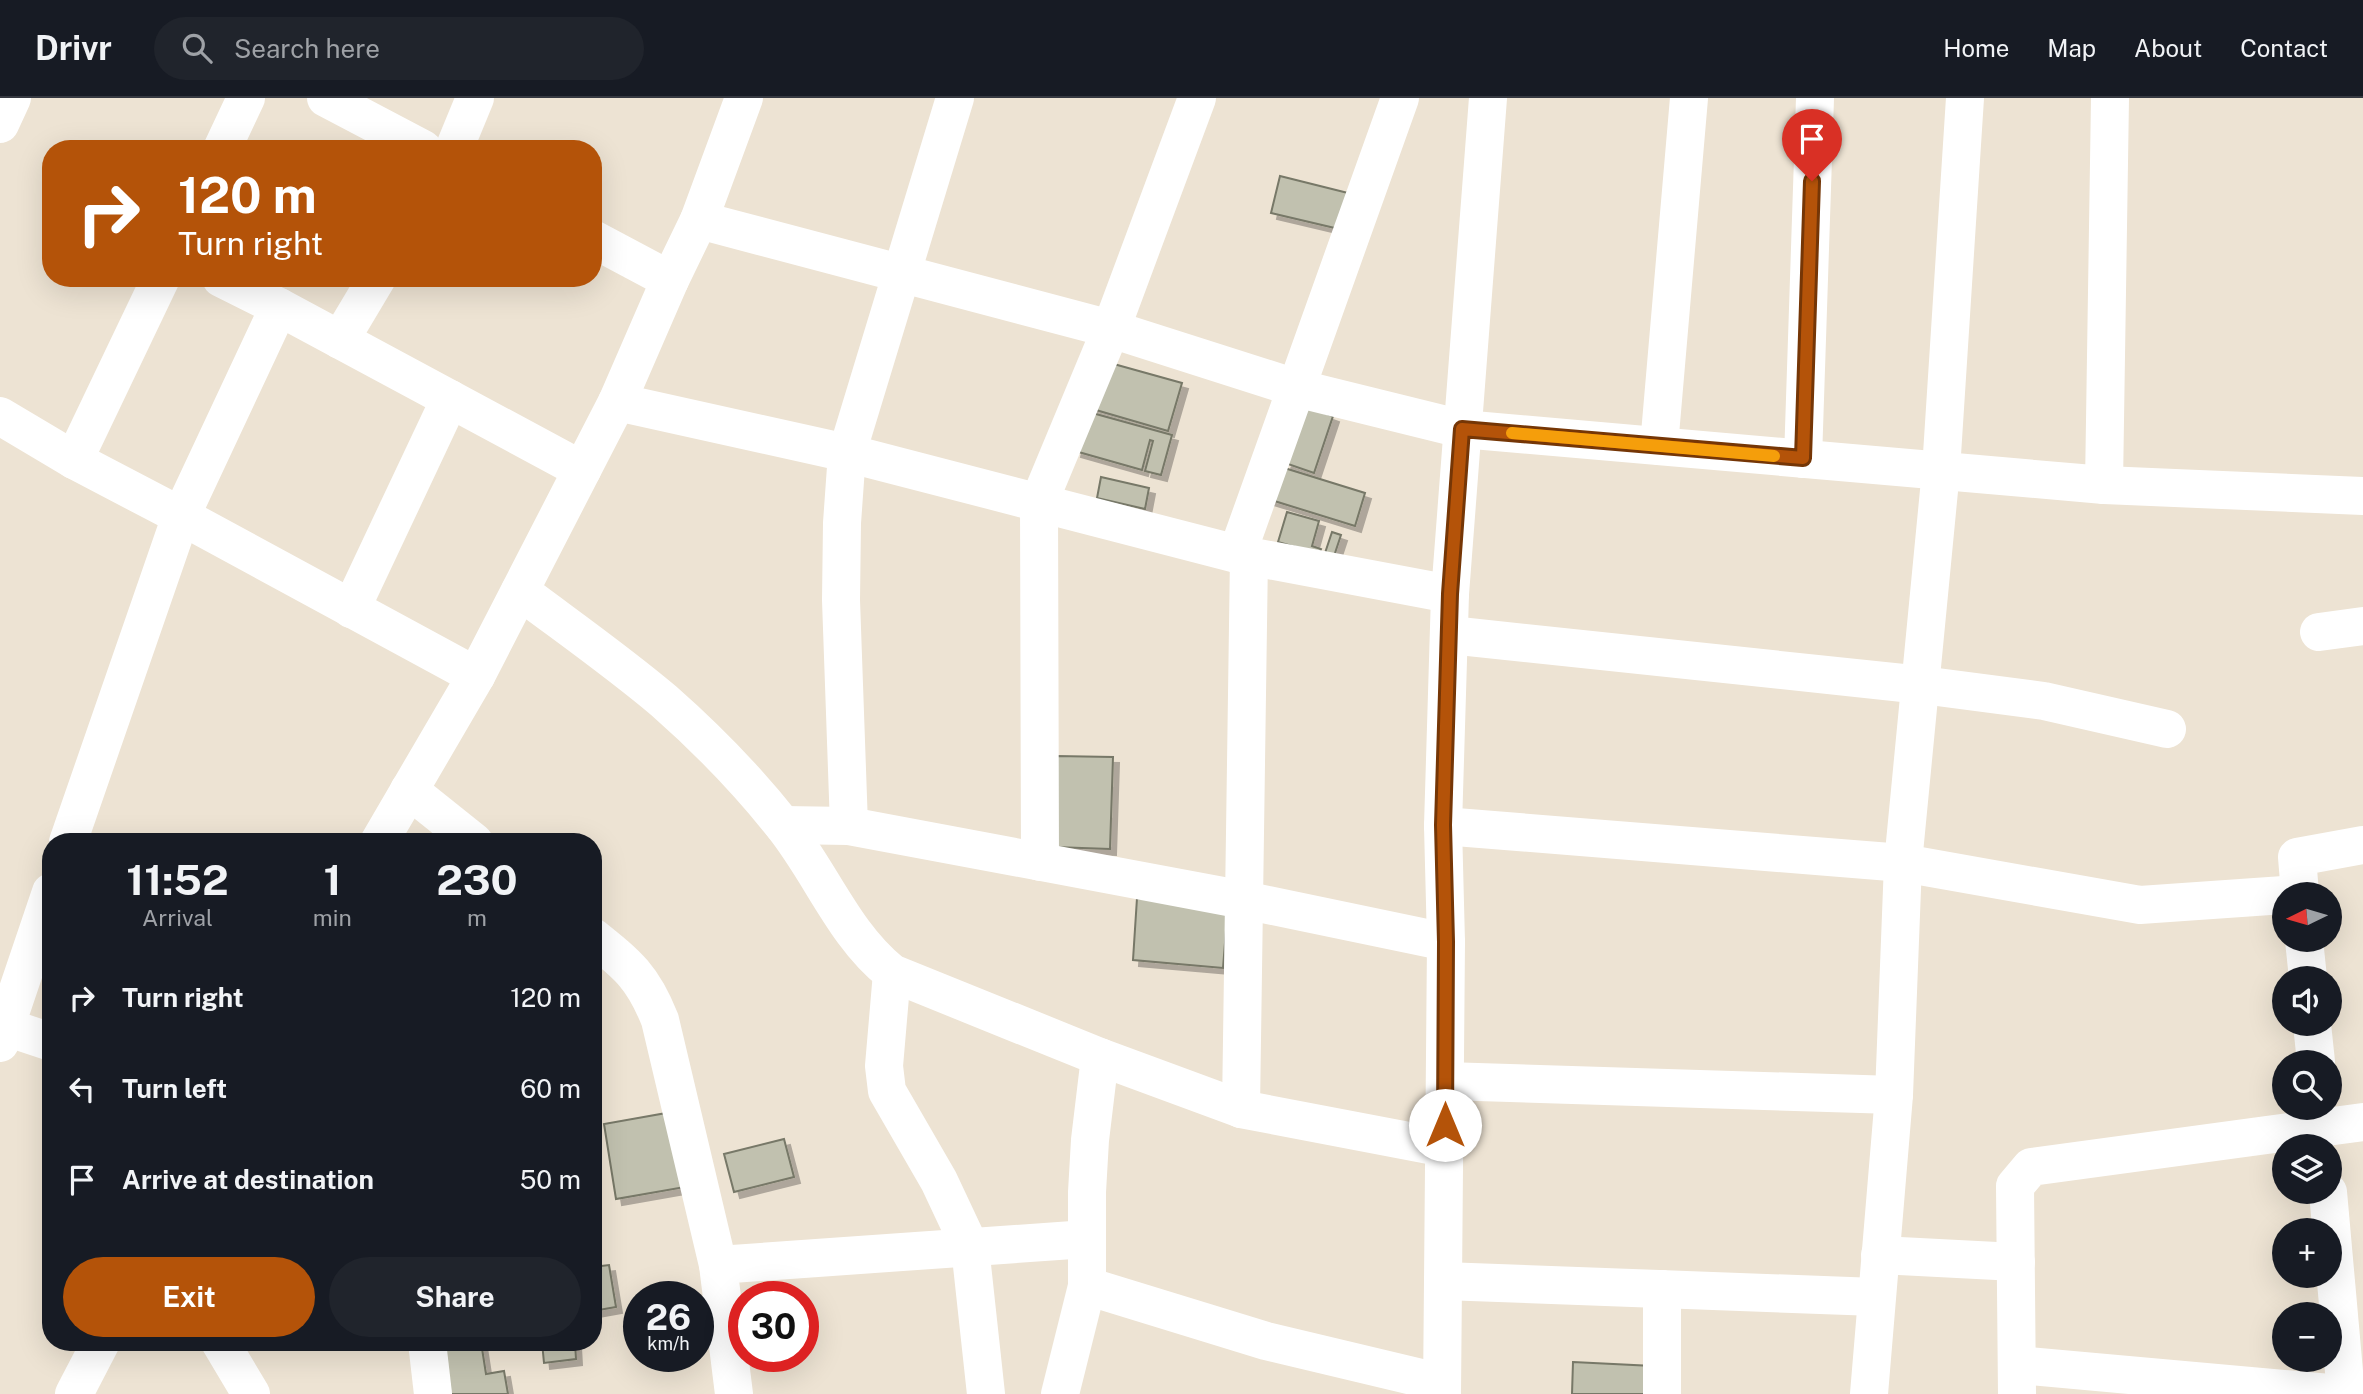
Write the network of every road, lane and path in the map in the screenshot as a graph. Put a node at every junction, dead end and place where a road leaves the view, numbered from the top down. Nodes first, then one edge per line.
1 (12, 98) edge
2 (246, 98) edge
3 (326, 98) edge
4 (475, 98) edge
5 (744, 98) edge
6 (956, 98) edge
7 (1197, 98) edge
8 (1400, 98) edge
9 (1488, 98) edge
10 (1689, 98) edge
11 (1815, 98) edge
12 (1965, 98) edge
13 (2110, 98) edge
14 (0, 124) edge
15 (226, 140) edge
16 (406, 140) edge
17 (458, 140) edge
18 (699, 220) junction
19 (602, 244) edge
20 (902, 275) junction
21 (670, 279) junction
22 (157, 287) edge
23 (239, 287) edge
24 (372, 287) edge
25 (279, 307) junction
26 (1111, 329) junction
27 (340, 340) junction
28 (1296, 388) junction
29 (450, 399) junction
30 (617, 402) junction
31 (0, 416) edge
32 (1462, 429) junction
33 (1659, 446) junction
34 (847, 453) junction
35 (1803, 458) junction
36 (74, 460) junction
37 (582, 470) junction
38 (1941, 470) junction
39 (2104, 485) junction
40 (2363, 496) edge
41 (1039, 502) junction
42 (181, 516) junction
43 (1243, 555) junction
44 (520, 591) junction
45 (1450, 594) junction
46 (351, 609) junction
47 (2363, 626) edge
48 (2319, 632) dead end
49 (1450, 635) junction
50 (476, 676) junction
51 (1922, 685) junction
52 (2167, 729) dead end
53 (410, 790) junction
54 (783, 825) junction
55 (1443, 825) junction
56 (849, 826) junction
57 (71, 833) edge
58 (384, 833) edge
59 (463, 833) edge
60 (2363, 845) edge
61 (1040, 862) junction
62 (1903, 863) junction
63 (2299, 882) edge
64 (2272, 896) edge
65 (1244, 900) junction
66 (42, 917) edge
67 (1446, 942) junction
68 (602, 956) edge
69 (892, 973) junction
70 (1, 1031) edge
71 (42, 1040) edge
72 (1100, 1057) junction
73 (1445, 1081) junction
74 (1894, 1095) junction
75 (1241, 1109) junction
76 (2363, 1122) edge
77 (2322, 1127) edge
78 (1445, 1148) junction
79 (2329, 1204) edge
80 (1087, 1239) junction
81 (970, 1247) junction
82 (1880, 1255) junction
83 (2016, 1262) junction
84 (719, 1265) junction
85 (1443, 1281) junction
86 (1087, 1286) junction
87 (1662, 1289) junction
88 (1876, 1297) junction
89 (97, 1351) edge
90 (225, 1351) edge
91 (428, 1351) edge
92 (2018, 1379) edge
93 (1442, 1389) edge
94 (74, 1394) edge
95 (251, 1394) edge
96 (433, 1394) edge
97 (734, 1394) edge
98 (986, 1394) edge
99 (1060, 1394) edge
100 (1662, 1394) edge
101 (1869, 1394) edge
102 (2344, 1394) edge

1 - 14 street
2 - 15 street
3 - 16 street
4 - 17 street
5 - 18 street
6 - 20 street
7 - 26 street
8 - 28 street
9 - 32 street
10 - 33 street
11 - 35 street
12 - 38 street
13 - 39 street
18 - 20 street
18 - 21 street
19 - 21 street
20 - 26 street
20 - 34 street
21 - 30 street
22 - 36 street
23 - 25 street
24 - 27 street
25 - 27 street
25 - 42 street
26 - 28 street
26 - 41 street
27 - 29 street
28 - 32 street
28 - 43 street
29 - 37 street
29 - 46 street
30 - 34 street
30 - 37 street
31 - 36 street
32 - 33 street
32 - 45 street
33 - 35 street
34 - 41 street
34 - 56 street
35 - 38 street
36 - 42 street
37 - 44 street
38 - 39 street
38 - 51 street
39 - 40 street
41 - 43 street
41 - 61 street
42 - 46 street
42 - 57 street
43 - 45 street
43 - 65 street
44 - 50 street
44 - 54 street
45 - 49 street
46 - 50 street
47 - 48 street
49 - 51 street
49 - 55 street
50 - 53 street
51 - 52 street
51 - 62 street
53 - 58 street
53 - 59 street
54 - 56 street
54 - 69 street
55 - 62 street
55 - 67 street
56 - 61 street
60 - 63 street
61 - 65 street
62 - 64 street
62 - 74 street
65 - 67 street
65 - 75 street
66 - 70 street
67 - 73 street
68 - 84 street
69 - 72 street
69 - 81 street
70 - 71 street
72 - 75 street
72 - 80 street
73 - 74 street
73 - 78 street
74 - 82 street
75 - 78 street
76 - 77 street
77 - 83 street
78 - 85 street
79 - 102 street
80 - 81 street
80 - 86 street
81 - 84 street
81 - 98 street
82 - 83 street
82 - 88 street
83 - 92 street
84 - 97 street
85 - 87 street
85 - 93 street
86 - 93 street
86 - 99 street
87 - 88 street
87 - 100 street
88 - 101 street
89 - 94 street
90 - 95 street
91 - 96 street
92 - 102 street

